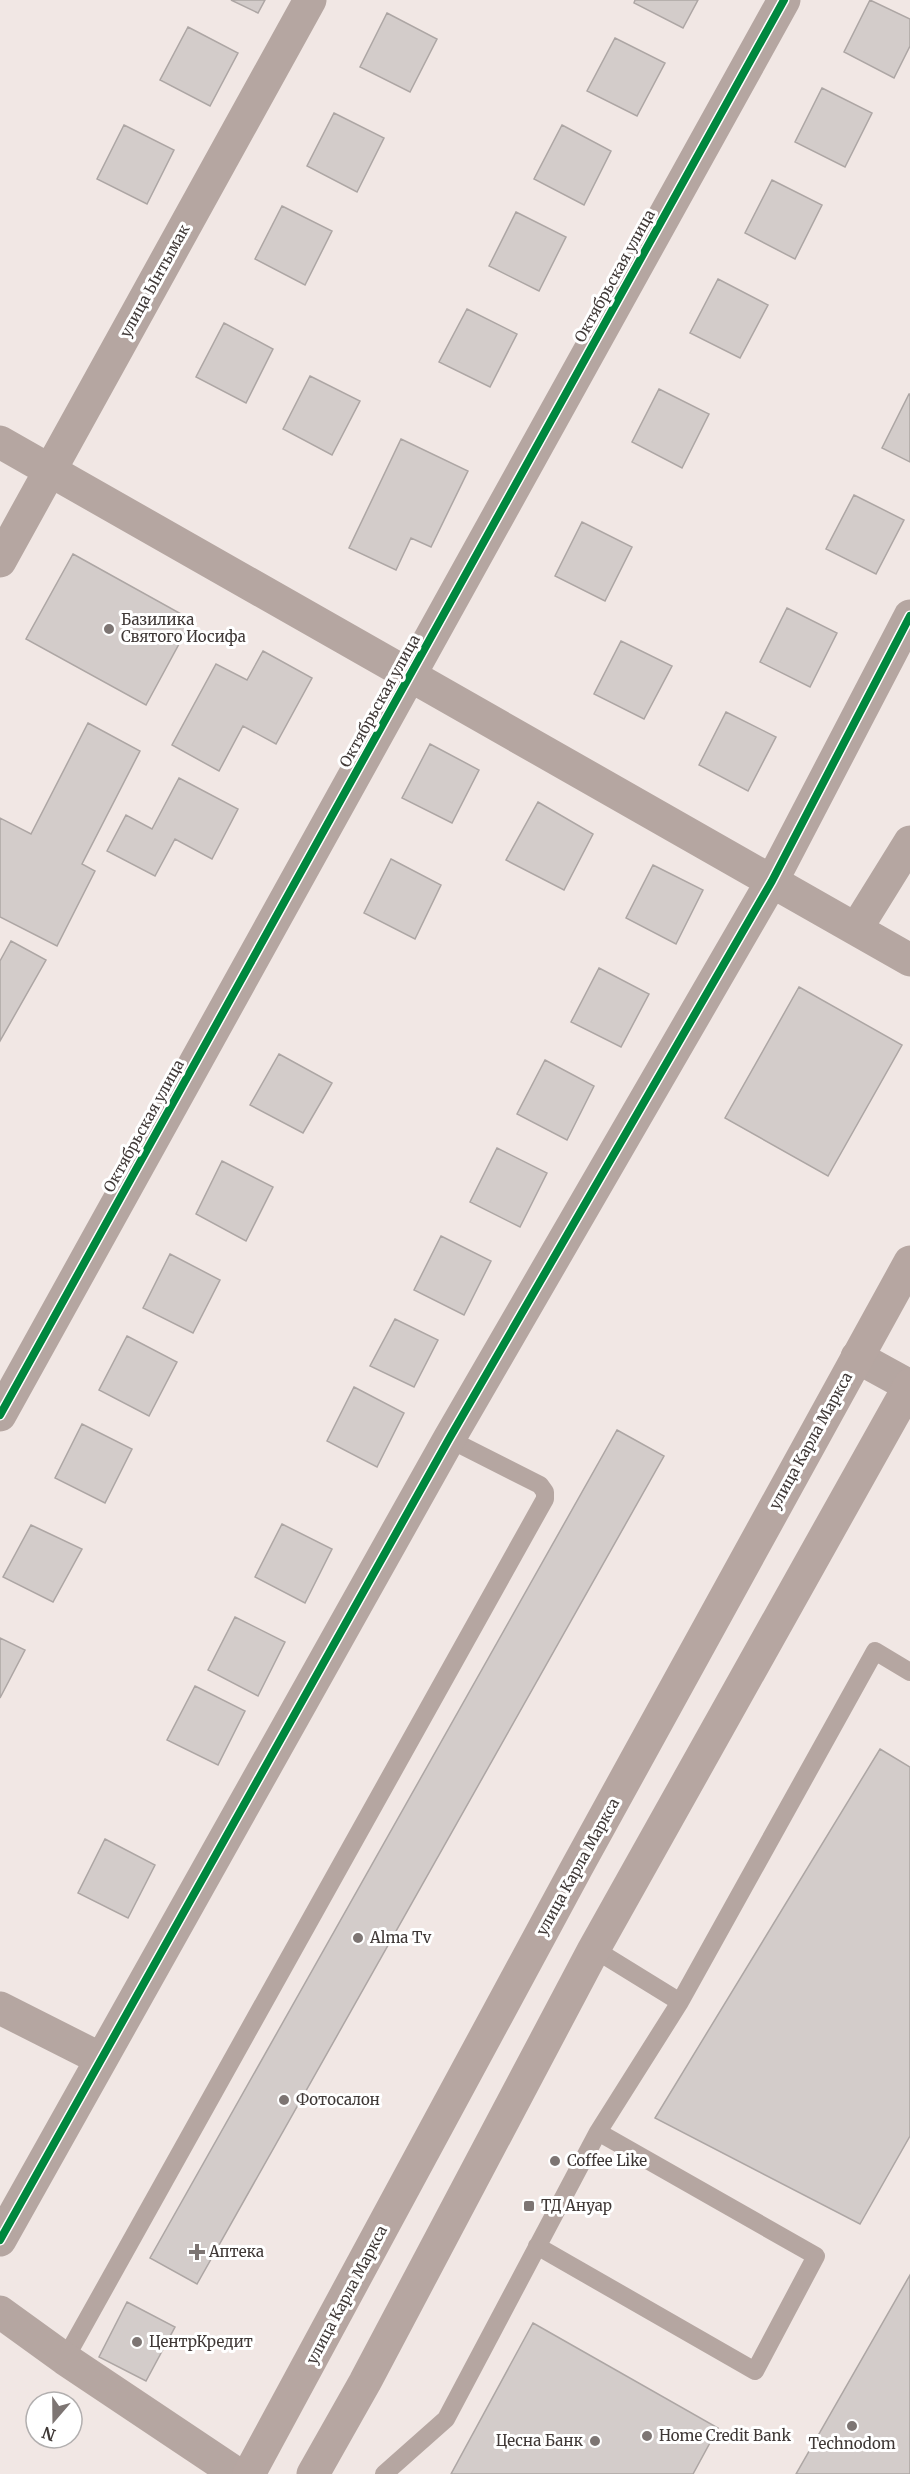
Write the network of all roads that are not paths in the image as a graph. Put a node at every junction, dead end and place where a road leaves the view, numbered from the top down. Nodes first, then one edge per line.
1 (310, 0) edge
2 (784, 0) edge
3 (0, 442) edge
4 (50, 471) junction
5 (0, 561) edge
6 (910, 616) edge
7 (409, 675) junction
8 (910, 842) edge
9 (771, 881) junction
10 (856, 929) junction
11 (910, 960) edge
12 (910, 1262) edge
13 (857, 1357) junction
14 (910, 1386) edge
15 (0, 1415) edge
16 (450, 1439) junction
17 (910, 1672) edge
18 (594, 1949) junction
19 (680, 2002) junction
20 (0, 2008) edge
21 (101, 2059) junction
22 (598, 2132) junction
23 (0, 2240) edge
24 (537, 2246) junction
25 (0, 2312) edge
26 (66, 2359) junction
27 (237, 2474) edge
28 (249, 2474) edge
29 (314, 2474) edge
30 (384, 2474) edge

1 - 4 street, улица Ынтымак
2 - 7 street, Октябрьская улица
3 - 4 street
4 - 5 street, улица Ынтымак
4 - 7 street
6 - 9 street
7 - 9 street
7 - 15 street, Октябрьская улица
8 - 10 street
9 - 10 street
9 - 16 street
10 - 11 street
12 - 13 main road, улица Карла Маркса
13 - 14 street
13 - 28 main road, улица Карла Маркса
14 - 18 main road
16 - 21 street
16 - 26 lane
17 - 19 lane
18 - 19 lane
18 - 29 main road
19 - 22 lane
20 - 21 street
21 - 23 street
22 - 24 lane
22 - 24 lane
24 - 30 lane
25 - 26 street
26 - 27 street

